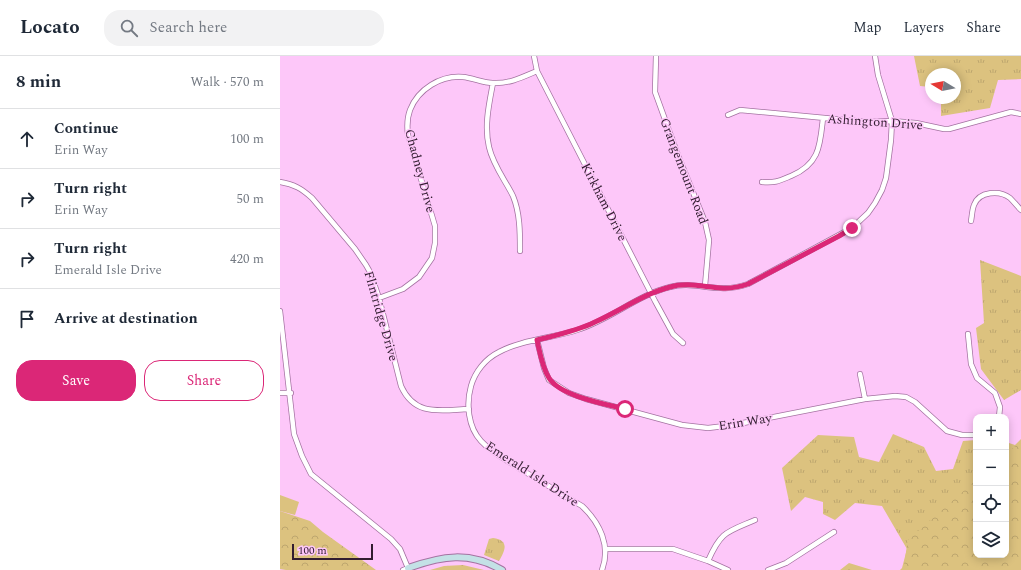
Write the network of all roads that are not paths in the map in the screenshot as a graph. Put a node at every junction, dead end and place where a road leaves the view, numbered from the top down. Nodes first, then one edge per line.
1 (534, 56) edge
2 (656, 56) edge
3 (875, 56) edge
4 (537, 71) junction
5 (493, 83) junction
6 (1021, 114) edge
7 (728, 115) dead end
8 (823, 118) junction
9 (892, 121) junction
10 (280, 182) edge
11 (762, 182) dead end
12 (1021, 210) edge
13 (971, 221) dead end
14 (520, 250) dead end
15 (706, 286) junction
16 (652, 294) junction
17 (379, 298) junction
18 (280, 311) edge
19 (968, 334) dead end
20 (537, 340) junction
21 (683, 343) dead end
22 (860, 374) dead end
23 (280, 393) edge
24 (290, 393) junction
25 (865, 399) junction
26 (469, 409) junction
27 (999, 414) edge
28 (973, 435) edge
29 (755, 520) dead end
30 (834, 532) dead end
31 (605, 549) junction
32 (708, 561) junction
33 (405, 569) edge
34 (502, 570) edge
35 (602, 570) edge
36 (728, 570) edge
37 (768, 570) edge

1 - 4 street, Kirkham Drive
2 - 15 street, Grangemount Road
3 - 9 street, Emerald Isle Drive
4 - 5 street, Chadney Drive
4 - 16 street, Kirkham Drive
5 - 14 street
5 - 17 street, Chadney Drive
6 - 9 street, Ashington Drive
7 - 8 street, Ashington Drive
8 - 9 street, Ashington Drive
8 - 11 street
9 - 15 street, Emerald Isle Drive
10 - 17 street, Flintridge Drive
12 - 13 street
15 - 16 street, Emerald Isle Drive
16 - 20 street, Emerald Isle Drive
16 - 21 street, Kirkham Drive
17 - 26 street, Flintridge Drive
18 - 24 street
19 - 27 street
20 - 25 street, Erin Way
20 - 26 street, Emerald Isle Drive
22 - 25 street
23 - 24 street
24 - 33 street
25 - 28 street, Erin Way
26 - 31 street, Emerald Isle Drive
29 - 32 street
30 - 37 street
31 - 32 street
31 - 35 street, Emerald Isle Drive
32 - 36 street
33 - 34 street

